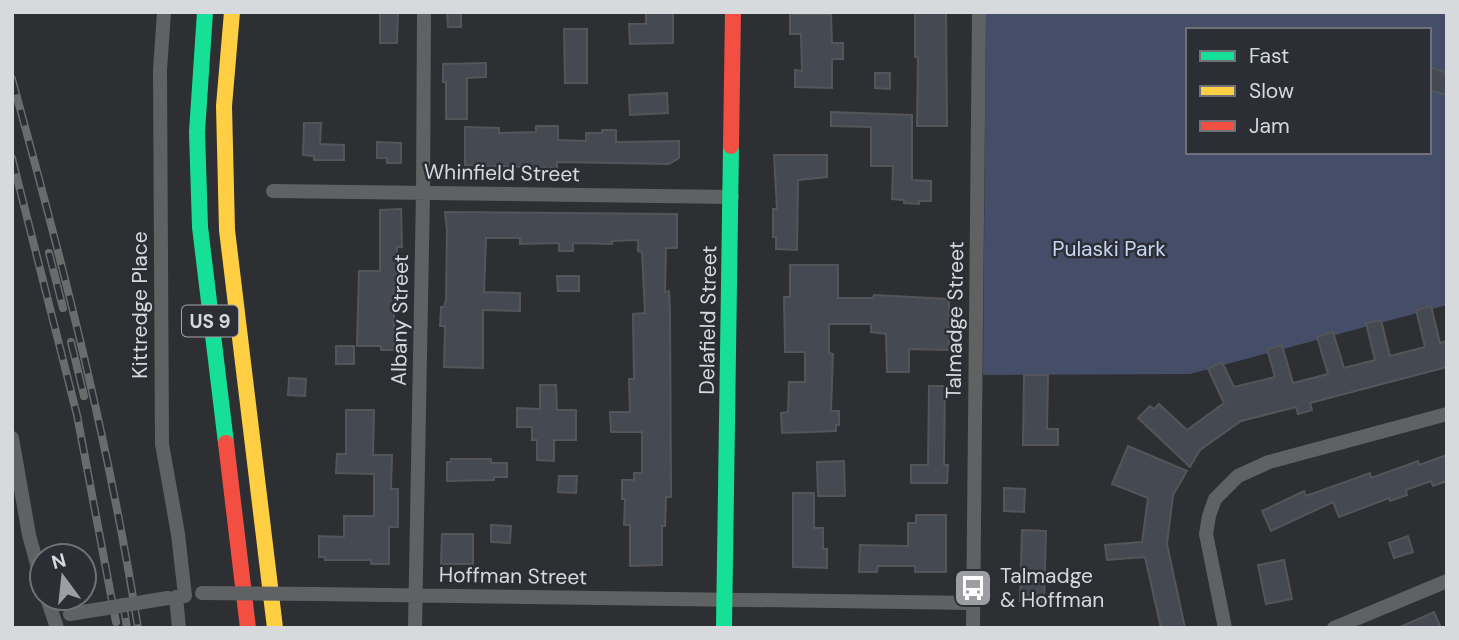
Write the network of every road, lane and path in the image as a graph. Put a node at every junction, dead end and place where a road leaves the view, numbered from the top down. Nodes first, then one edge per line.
1 (163, 12) edge
2 (205, 12) edge
3 (232, 12) edge
4 (424, 12) edge
5 (733, 12) edge
6 (979, 12) edge
7 (273, 191) dead end
8 (423, 193) junction
9 (732, 197) junction
10 (1447, 414) edge
11 (12, 438) edge
12 (31, 542) edge
13 (1447, 581) edge
14 (415, 595) junction
15 (177, 597) junction
16 (724, 601) junction
17 (973, 603) junction
18 (55, 622) edge
19 (180, 628) edge
20 (248, 628) edge
21 (275, 628) edge
22 (415, 628) edge
23 (724, 628) edge
24 (973, 628) edge
25 (1225, 628) edge
26 (1334, 628) edge

1 - 15 street, Kittredge Place
2 - 20 main road, US 9
3 - 21 main road, US 9
4 - 8 street, Albany Street
5 - 9 main road, Delafield Street
6 - 17 street, Talmadge Street
7 - 8 street, Whinfield Street
8 - 9 street, Whinfield Street
8 - 14 street, Albany Street
9 - 16 main road, Delafield Street
10 - 25 street
11 - 12 street
13 - 26 street
14 - 15 street, Hoffman Street, bridge
14 - 16 street, Hoffman Street
14 - 22 street, Albany Street
15 - 18 street, Hoffman Street, bridge
15 - 19 street, Kittredge Place
16 - 17 street, Hoffman Street
16 - 23 main road, Delafield Street
17 - 24 street, Talmadge Street

